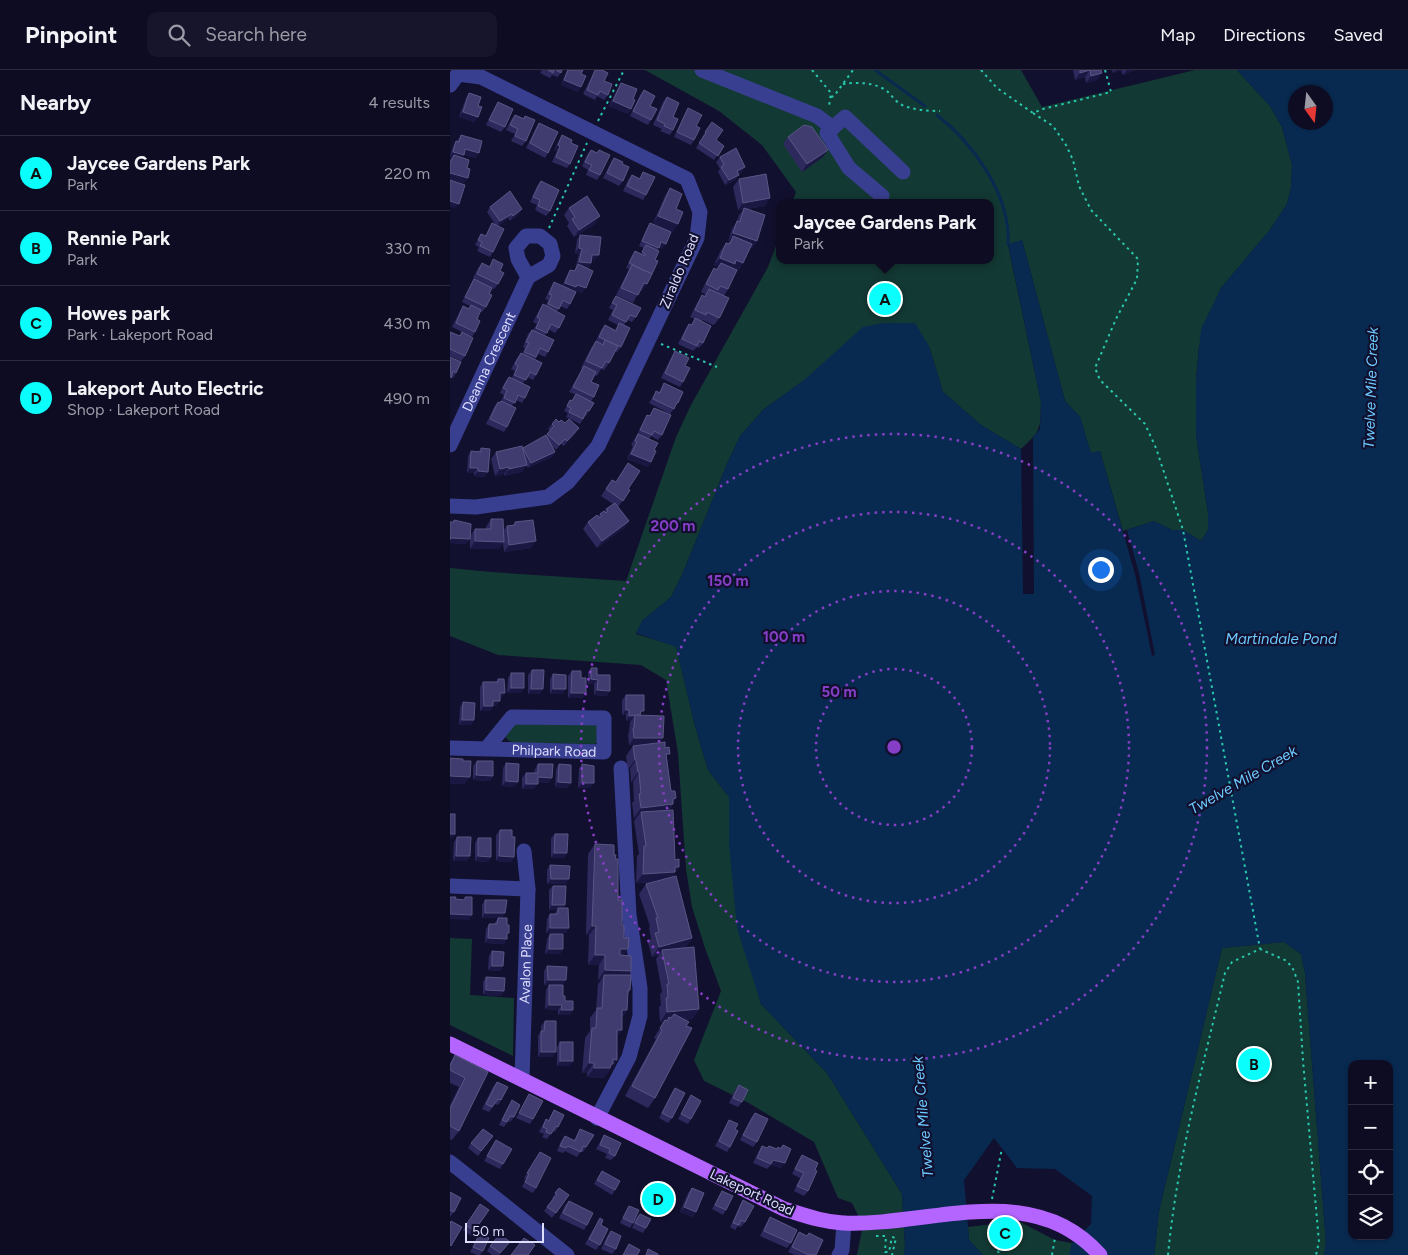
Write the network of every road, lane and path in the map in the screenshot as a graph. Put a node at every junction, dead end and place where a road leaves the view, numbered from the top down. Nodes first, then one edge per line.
1 (624, 70) edge
2 (702, 70) edge
3 (812, 70) edge
4 (853, 70) edge
5 (981, 70) edge
6 (1105, 70) edge
7 (843, 84) junction
8 (450, 85) edge
9 (830, 98) junction
10 (940, 112) dead end
11 (1033, 113) junction
12 (818, 116) junction
13 (833, 128) junction
14 (592, 132) junction
15 (903, 172) dead end
16 (882, 196) dead end
17 (544, 239) junction
18 (528, 277) junction
19 (649, 339) junction
20 (717, 367) dead end
21 (450, 445) edge
22 (450, 506) edge
23 (450, 748) edge
24 (486, 749) junction
25 (621, 768) dead end
26 (524, 851) dead end
27 (450, 886) edge
28 (528, 889) junction
29 (1260, 949) junction
30 (453, 1049) edge
31 (522, 1079) junction
32 (597, 1118) junction
33 (450, 1162) edge
34 (844, 1223) junction
35 (1055, 1235) dead end
36 (870, 1236) dead end
37 (567, 1255) edge
38 (840, 1255) edge
39 (892, 1255) edge
40 (1052, 1255) edge
41 (1100, 1255) edge
42 (1168, 1255) edge
43 (1316, 1255) edge

1 - 14 path
2 - 12 street
3 - 9 path
4 - 7 path
5 - 11 path
6 - 11 path
7 - 9 path
7 - 10 path
8 - 14 street, Ziraldo Road
9 - 12 path
11 - 29 path
12 - 13 street
13 - 15 street
13 - 16 street
14 - 17 path
14 - 19 street, Ziraldo Road
17 - 18 street
17 - 18 street
18 - 21 street, Deanna Crescent
19 - 20 path
19 - 22 street, Ziraldo Road
23 - 24 street, Philpark Road
24 - 24 street, Philpark Road
25 - 32 street
26 - 28 street, Avalon Place
27 - 28 street
28 - 31 street, Avalon Place
29 - 42 path
29 - 43 path
30 - 31 main road, Lakeport Road
31 - 32 main road, Lakeport Road
32 - 34 main road, Lakeport Road
33 - 37 street
34 - 38 street
34 - 41 main road, Lakeport Road
35 - 40 path
36 - 39 path

